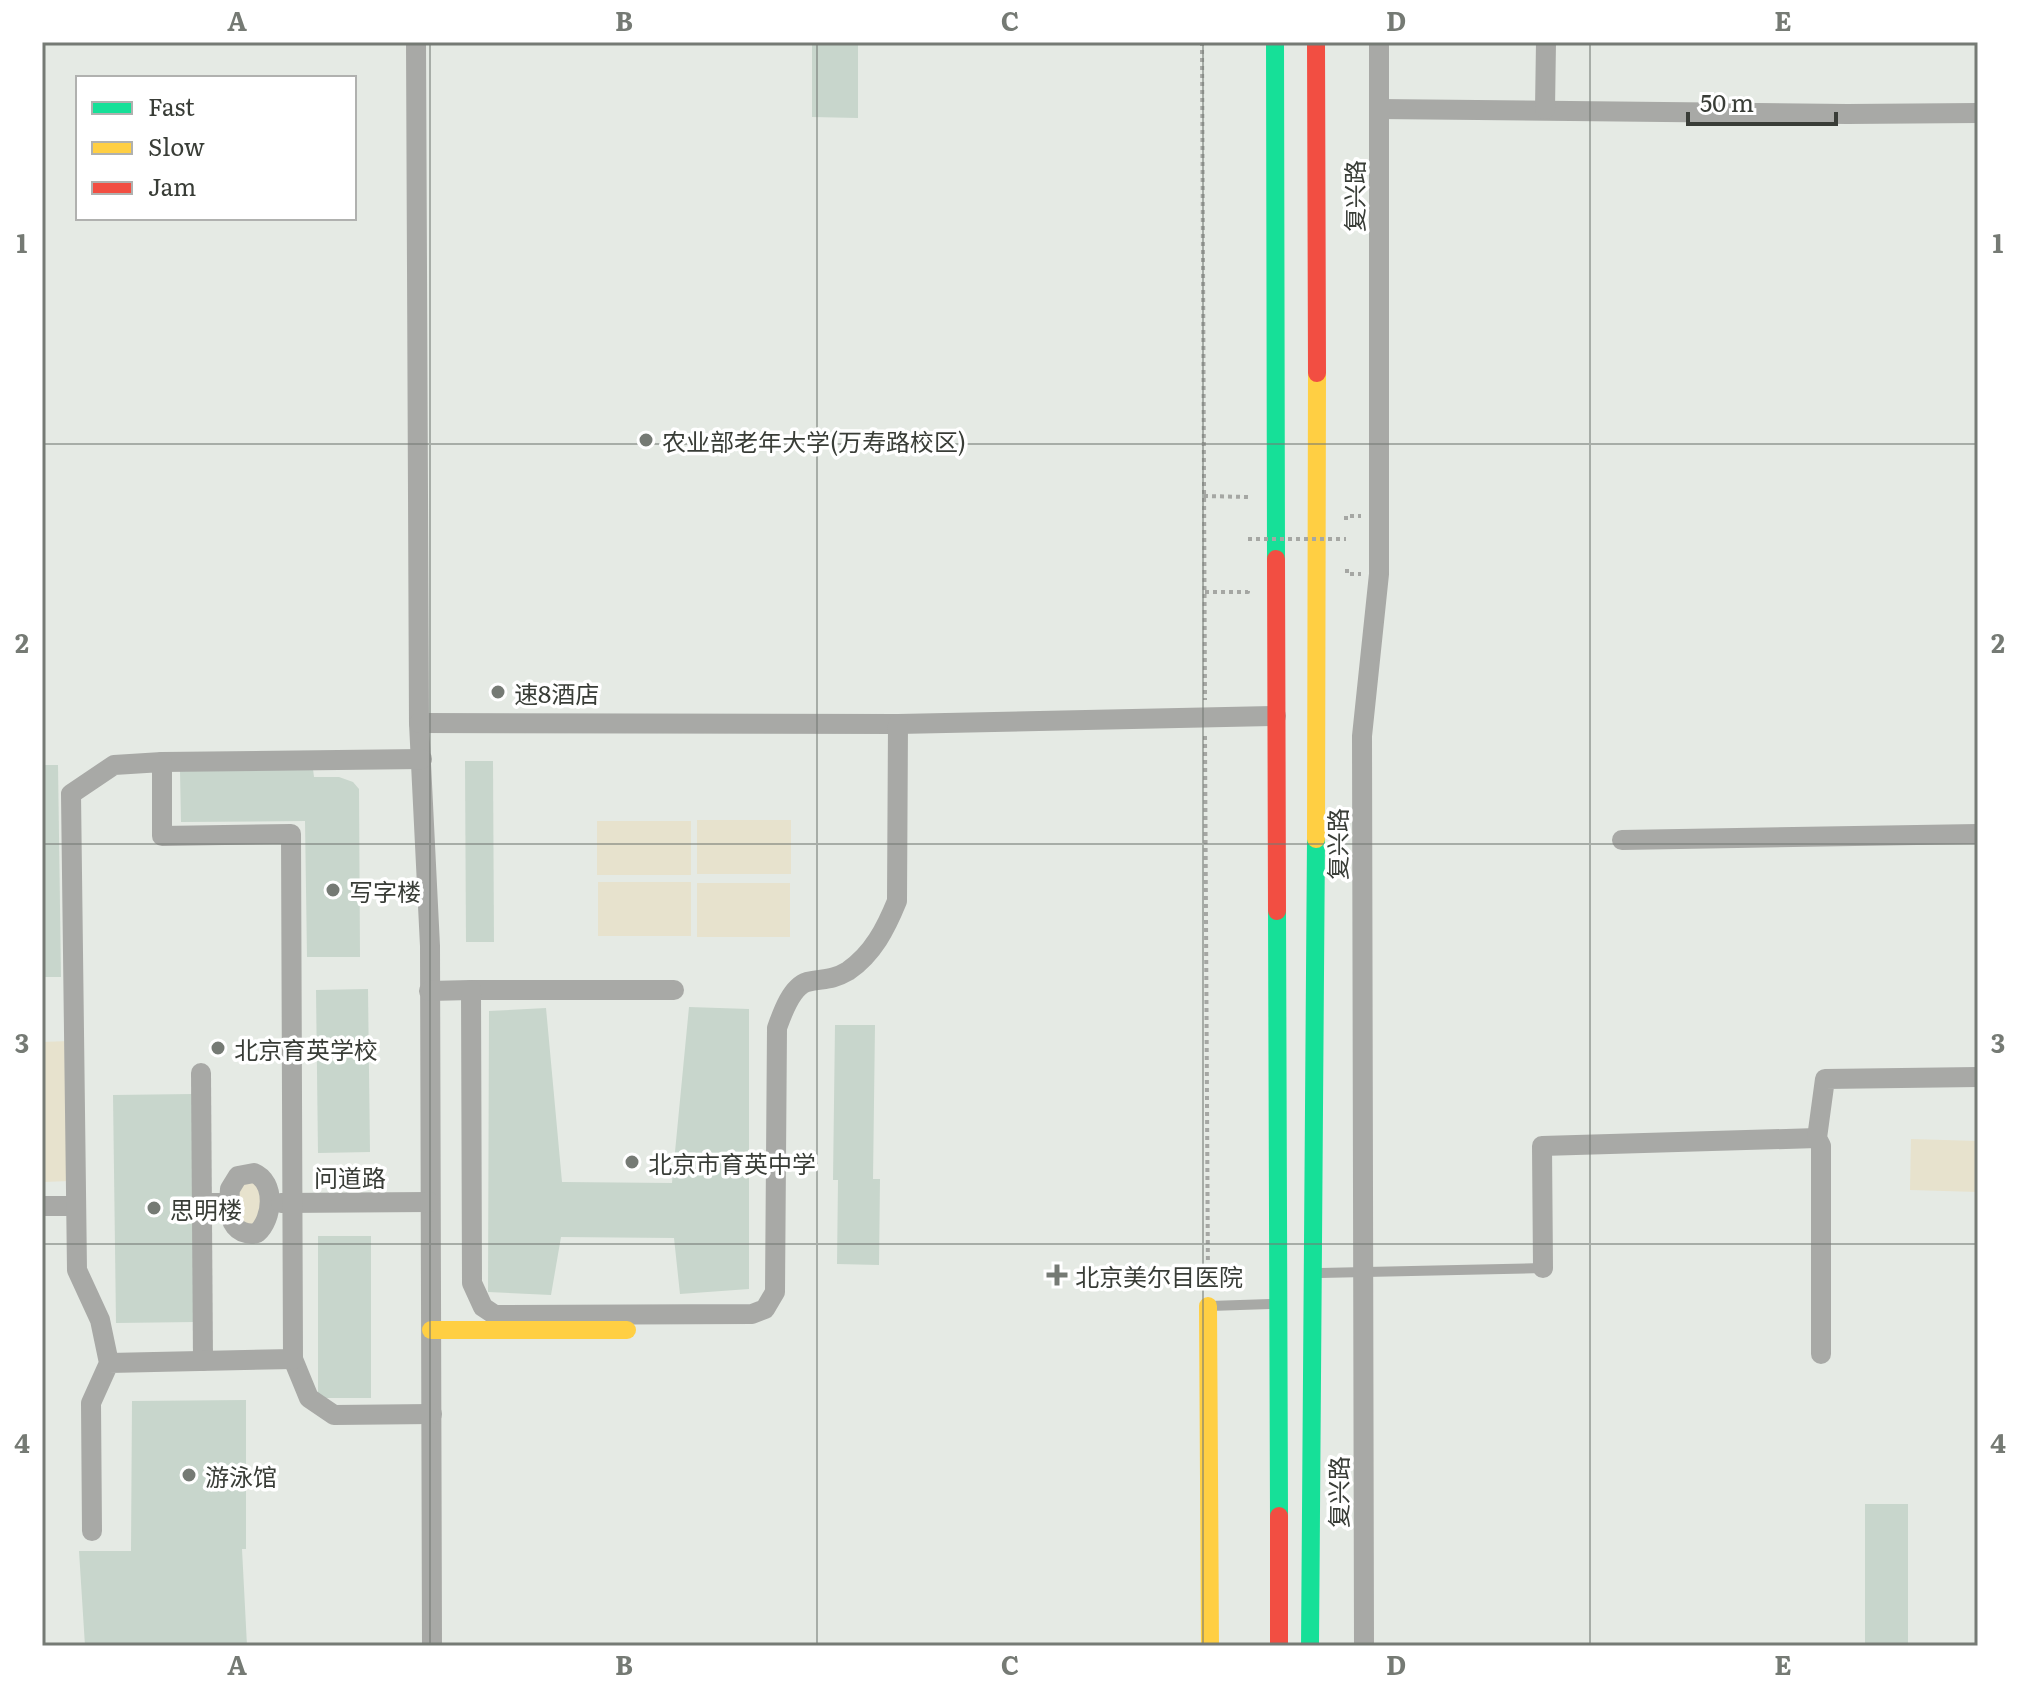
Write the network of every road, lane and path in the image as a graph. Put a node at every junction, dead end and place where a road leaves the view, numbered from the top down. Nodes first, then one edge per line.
1 (416, 42) edge
2 (1202, 42) edge
3 (1275, 42) edge
4 (1316, 42) edge
5 (1379, 42) edge
6 (1546, 42) edge
7 (1379, 109) junction
8 (1545, 109) junction
9 (1978, 113) edge
10 (1204, 496) junction
11 (1248, 497) dead end
12 (1248, 539) dead end
13 (1346, 539) dead end
14 (1205, 592) junction
15 (1248, 592) dead end
16 (1276, 716) junction
17 (1205, 717) junction
18 (419, 723) junction
19 (898, 724) junction
20 (422, 759) junction
21 (162, 762) junction
22 (1978, 834) edge
23 (1622, 840) dead end
24 (471, 990) junction
25 (674, 990) dead end
26 (429, 991) junction
27 (201, 1073) dead end
28 (1978, 1077) edge
29 (1817, 1138) junction
30 (430, 1202) junction
31 (202, 1203) junction
32 (229, 1203) junction
33 (269, 1203) junction
34 (292, 1203) junction
35 (42, 1206) edge
36 (76, 1206) junction
37 (1543, 1268) joint
38 (1363, 1271) junction
39 (1308, 1279) junction
40 (1283, 1299) junction
41 (1208, 1306) junction
42 (431, 1330) junction
43 (627, 1330) dead end
44 (1821, 1354) dead end
45 (293, 1359) junction
46 (203, 1361) junction
47 (109, 1363) junction
48 (432, 1414) junction
49 (92, 1531) dead end
50 (432, 1646) edge
51 (1210, 1646) edge
52 (1279, 1646) edge
53 (1310, 1646) edge
54 (1364, 1646) edge

1 - 18 street
2 - 10 path
3 - 16 main road
4 - 39 main road, 复兴路
5 - 7 street, 复兴路
6 - 8 street
7 - 8 street
7 - 38 street, 复兴路
8 - 9 street
10 - 11 path
10 - 14 path
12 - 13 path, bridge
14 - 15 path
14 - 17 path
16 - 17 street
16 - 40 main road
17 - 19 street
17 - 41 path
18 - 19 street
18 - 20 street
19 - 24 street
20 - 21 street
20 - 26 street
21 - 34 street
21 - 36 street
22 - 23 street
24 - 25 street
24 - 26 street
26 - 30 street
27 - 31 street
28 - 29 street
29 - 37 street
29 - 44 street
30 - 34 street, 问道路
30 - 42 street
31 - 32 street
31 - 46 street
32 - 33 street
32 - 33 street
33 - 34 street, 问道路
34 - 45 street
35 - 36 street
36 - 47 street
37 - 38 lane
38 - 39 lane
38 - 54 street, 复兴路
39 - 53 main road, 复兴路
40 - 41 lane
40 - 52 main road
41 - 51 main road
42 - 43 main road
42 - 48 street
45 - 46 street
45 - 48 street
46 - 47 street
47 - 49 street
48 - 50 street

